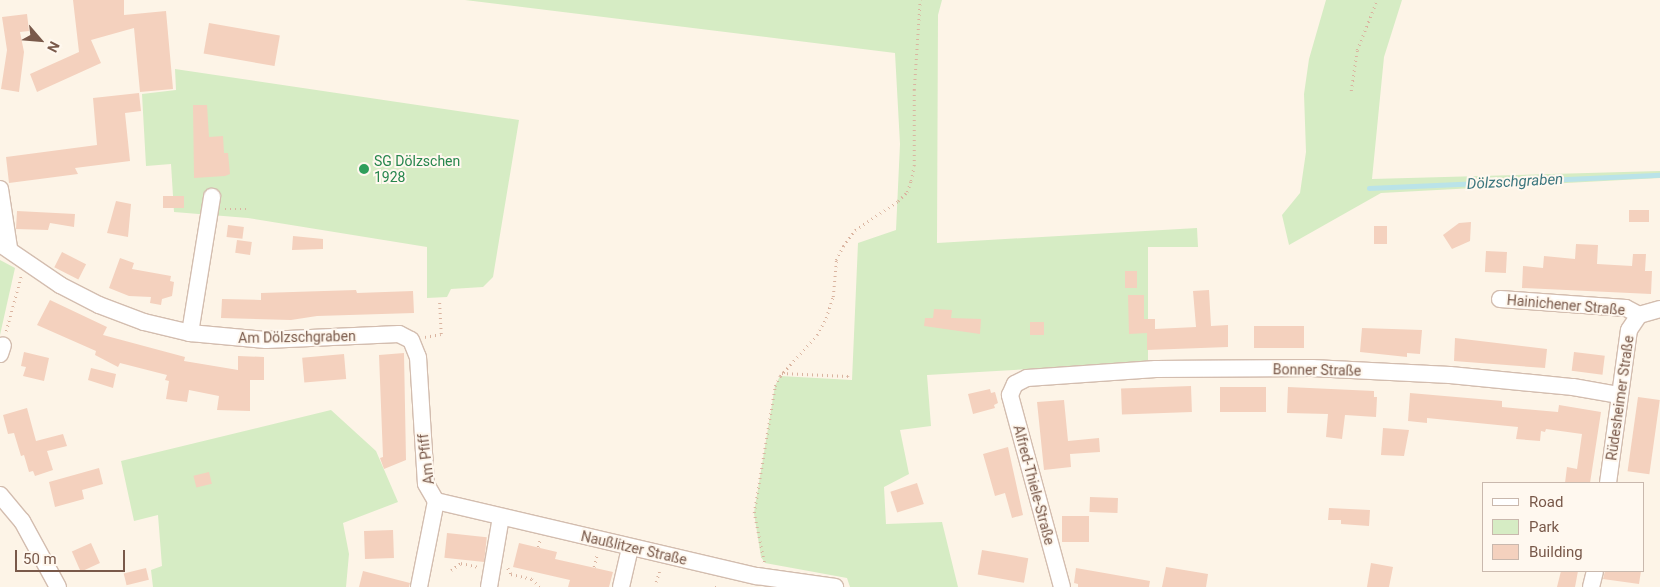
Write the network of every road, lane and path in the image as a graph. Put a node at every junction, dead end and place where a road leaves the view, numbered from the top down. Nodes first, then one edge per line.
1 (920, 0) edge
2 (1377, 0) edge
3 (1351, 91) dead end
4 (0, 189) edge
5 (211, 205) joint
6 (250, 209) dead end
7 (5, 246) edge
8 (28, 264) junction
9 (1500, 299) dead end
10 (439, 301) dead end
11 (1660, 309) edge
12 (1639, 315) junction
13 (190, 333) junction
14 (411, 340) junction
15 (1, 350) edge
16 (782, 373) junction
17 (848, 380) dead end
18 (1015, 384) joint
19 (1619, 395) junction
20 (1608, 482) edge
21 (0, 495) edge
22 (436, 501) junction
23 (501, 517) junction
24 (538, 543) dead end
25 (538, 547) dead end
26 (630, 548) junction
27 (596, 557) dead end
28 (506, 564) dead end
29 (594, 567) dead end
30 (451, 570) dead end
31 (659, 570) dead end
32 (1594, 572) edge
33 (490, 580) edge
34 (656, 582) dead end
35 (757, 582) edge
36 (58, 587) edge
37 (419, 587) edge
38 (540, 587) edge
39 (622, 587) edge
40 (835, 587) edge
41 (1062, 587) edge
42 (1591, 587) edge

1 - 16 path
2 - 3 path
4 - 7 street
5 - 6 path
5 - 13 street
7 - 8 street, Am Dölzschgraben
8 - 13 street, Am Dölzschgraben
8 - 15 path
9 - 12 street, Hainichener Straße
10 - 14 path
11 - 12 street, Hainichener Straße
12 - 19 street, Rüdesheimer Straße
13 - 14 street, Am Dölzschgraben
14 - 22 street, Am Pfiff
16 - 17 path
16 - 35 path
18 - 19 street, Bonner Straße
18 - 41 street, Alfred-Thiele-Straße
19 - 20 street, Rüdesheimer Straße
21 - 36 street
22 - 23 street, Naußlitzer Straße
22 - 37 street, Am Pfiff
23 - 26 street, Naußlitzer Straße
23 - 33 street
24 - 25 path
26 - 35 street, Naußlitzer Straße
26 - 39 street
27 - 29 path
28 - 38 path
30 - 33 path
31 - 34 path
32 - 42 street
35 - 40 street, Naußlitzer Straße

